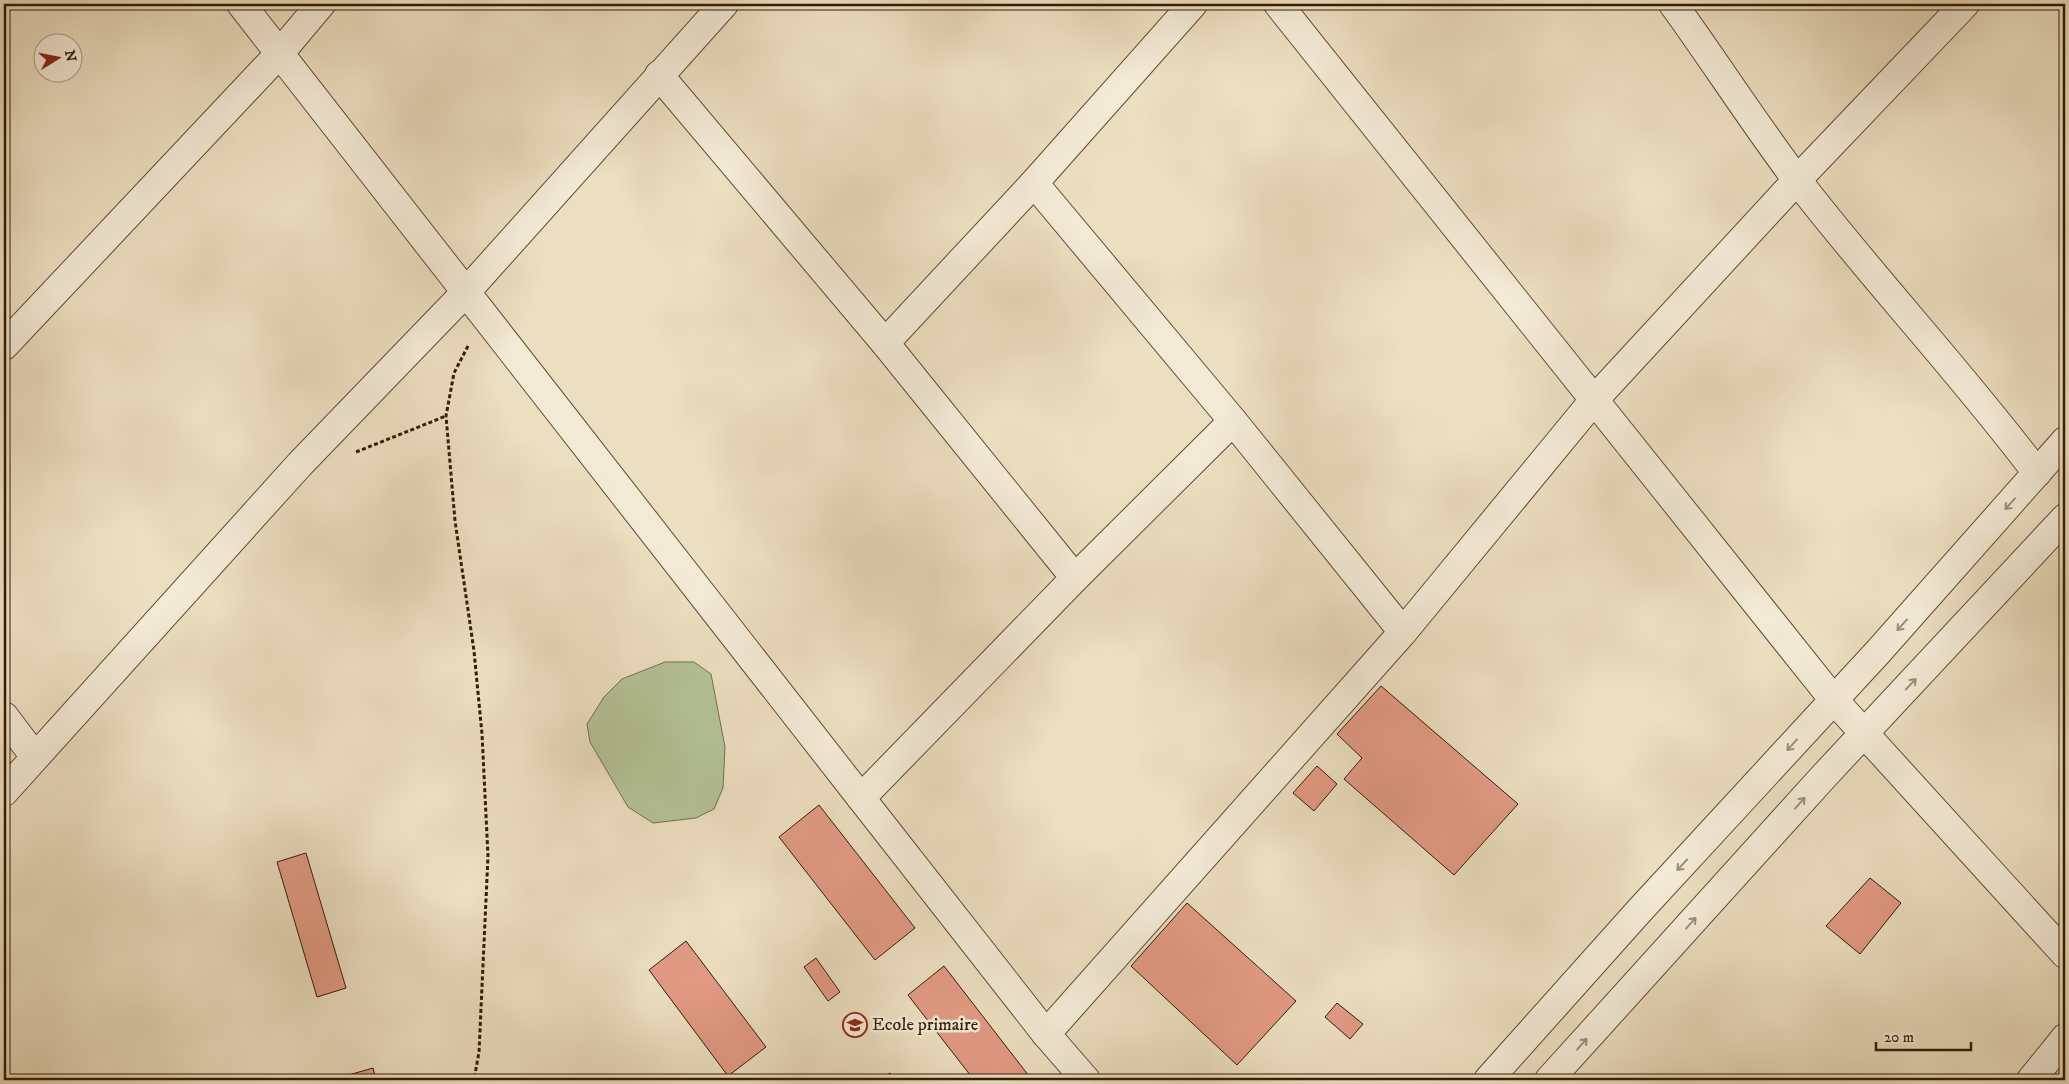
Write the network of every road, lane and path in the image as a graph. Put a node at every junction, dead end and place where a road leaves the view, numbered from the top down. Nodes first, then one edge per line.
1 (240, 4) edge
2 (321, 4) edge
3 (724, 4) edge
4 (1193, 4) edge
5 (1278, 4) edge
6 (1674, 4) edge
7 (1965, 4) edge
8 (278, 54) junction
9 (659, 74) junction
10 (1797, 180) junction
11 (1034, 183) junction
12 (466, 292) junction
13 (484, 315) junction
14 (885, 343) junction
15 (4, 346) edge
16 (1594, 400) junction
17 (446, 416) junction
18 (1233, 421) junction
19 (2065, 441) edge
20 (350, 453) dead end
21 (2037, 473) junction
22 (2065, 519) edge
23 (1074, 578) junction
24 (1403, 632) junction
25 (1833, 699) junction
26 (4, 716) edge
27 (1865, 733) junction
28 (35, 757) junction
29 (4, 792) edge
30 (861, 798) junction
31 (2065, 954) edge
32 (1046, 1034) junction
33 (2065, 1038) edge
34 (474, 1080) edge
35 (1086, 1080) edge
36 (1488, 1080) edge
37 (1549, 1080) edge
38 (2031, 1080) edge

1 - 8 street
2 - 8 street
3 - 9 street
4 - 11 street
5 - 16 street
6 - 10 street
7 - 10 street
8 - 12 street
8 - 15 street
9 - 12 street
9 - 14 street
10 - 16 street
10 - 21 street
11 - 14 street
11 - 18 street
12 - 13 street
12 - 28 street
13 - 17 path
13 - 30 street
14 - 23 street
16 - 24 street
16 - 25 street
17 - 20 path
17 - 34 path
18 - 23 street
18 - 24 street
19 - 21 street
21 -> 25 street
27 -> 22 street
23 - 30 street
24 - 32 street
25 - 27 street
25 -> 36 street
26 - 28 street
27 - 31 street
37 -> 27 street
28 - 29 street
30 - 32 street
32 - 35 street
33 - 38 street

